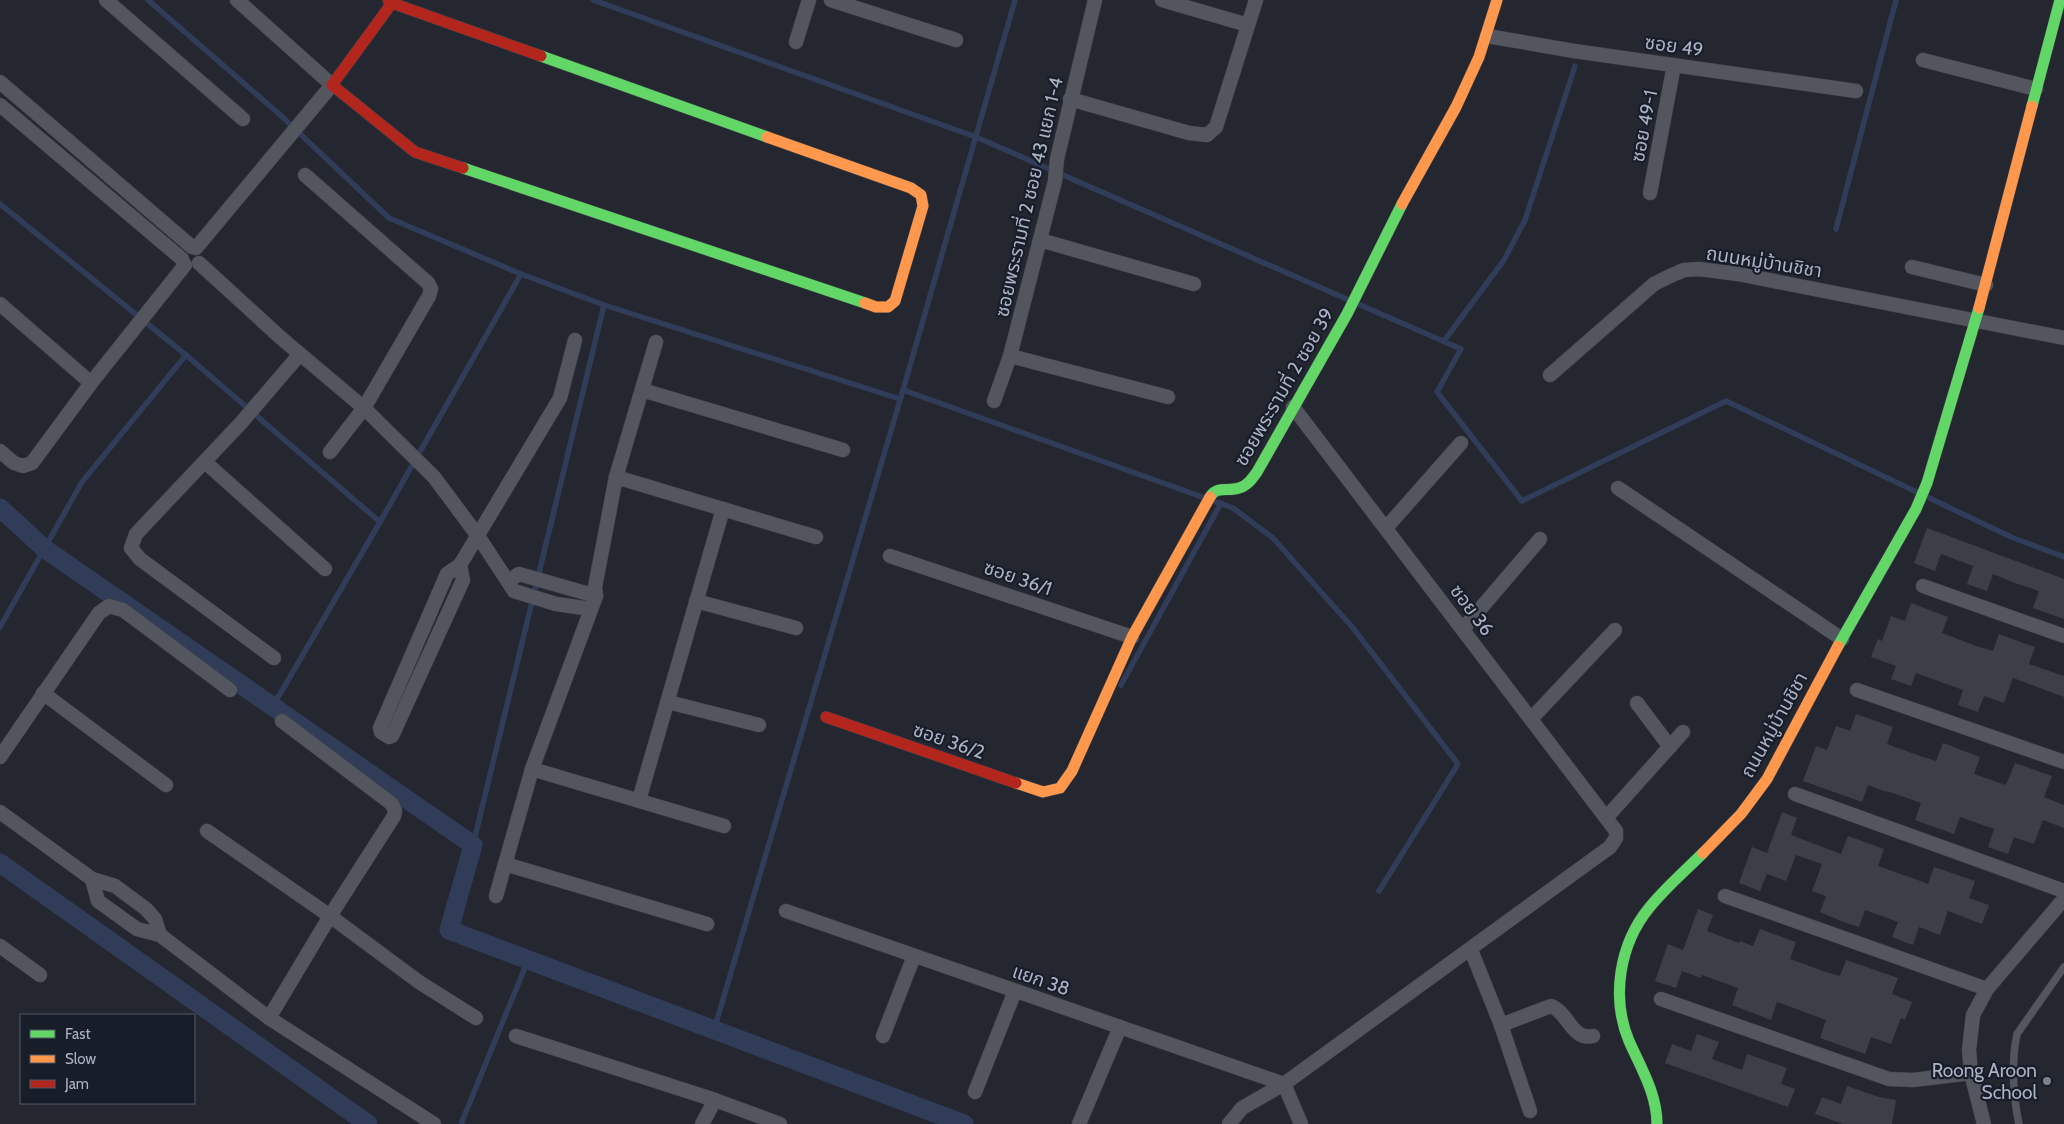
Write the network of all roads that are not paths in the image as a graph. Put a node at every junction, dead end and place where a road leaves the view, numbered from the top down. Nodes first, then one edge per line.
1 (106, 0) edge
2 (237, 0) edge
3 (809, 0) edge
4 (831, 0) edge
5 (1095, 0) edge
6 (1162, 0) edge
7 (1256, 0) edge
8 (1497, 0) edge
9 (2060, 0) edge
10 (390, 1) edge
11 (1248, 24) junction
12 (1486, 36) junction
13 (956, 40) dead end
14 (796, 42) dead end
15 (1923, 60) dead end
16 (1674, 65) junction
17 (0, 82) edge
18 (332, 85) junction
19 (2036, 89) junction
20 (1856, 91) dead end
21 (1070, 99) junction
22 (0, 105) edge
23 (243, 119) dead end
24 (89, 157) junction
25 (78, 171) junction
26 (305, 175) dead end
27 (1650, 193) dead end
28 (1040, 240) junction
29 (194, 247) junction
30 (189, 262) junction
31 (1912, 267) dead end
32 (1194, 284) dead end
33 (1986, 285) junction
34 (0, 304) edge
35 (1976, 320) junction
36 (2064, 338) edge
37 (575, 340) dead end
38 (656, 342) dead end
39 (300, 354) junction
40 (1010, 356) junction
41 (1550, 375) dead end
42 (91, 383) junction
43 (642, 390) junction
44 (1168, 397) dead end
45 (994, 401) dead end
46 (1293, 406) junction
47 (364, 408) junction
48 (1461, 443) dead end
49 (843, 450) dead end
50 (0, 451) edge
51 (330, 452) dead end
52 (205, 462) junction
53 (616, 477) junction
54 (1618, 488) dead end
55 (723, 509) junction
56 (1386, 528) junction
57 (478, 536) junction
58 (816, 537) dead end
59 (1540, 539) dead end
60 (890, 556) dead end
61 (460, 565) junction
62 (325, 569) dead end
63 (514, 582) junction
64 (1923, 586) dead end
65 (696, 601) junction
66 (594, 603) junction
67 (796, 628) dead end
68 (1463, 629) junction
69 (1614, 630) dead end
70 (2064, 636) edge
71 (1132, 637) junction
72 (1842, 640) junction
73 (274, 658) dead end
74 (230, 690) dead end
75 (1857, 690) dead end
76 (43, 693) junction
77 (668, 702) junction
78 (1637, 704) dead end
79 (826, 717) dead end
80 (1531, 719) junction
81 (282, 721) dead end
82 (759, 725) dead end
83 (1683, 732) dead end
84 (1670, 747) junction
85 (0, 757) edge
86 (2064, 762) edge
87 (532, 769) junction
88 (166, 785) dead end
89 (1060, 788) joint
90 (1795, 794) dead end
91 (639, 800) junction
92 (0, 812) edge
93 (1606, 818) junction
94 (724, 826) dead end
95 (207, 831) dead end
96 (505, 864) junction
97 (92, 879) junction
98 (2064, 891) edge
99 (496, 896) dead end
100 (1724, 896) dead end
101 (2064, 899) edge
102 (786, 911) dead end
103 (330, 916) junction
104 (707, 924) dead end
105 (160, 935) junction
106 (0, 946) edge
107 (1471, 950) junction
108 (914, 956) junction
109 (2064, 968) edge
110 (40, 975) dead end
111 (1987, 989) junction
112 (1015, 991) junction
113 (1661, 999) dead end
114 (269, 1018) junction
115 (476, 1018) dead end
116 (1500, 1025) junction
117 (1120, 1027) junction
118 (516, 1036) dead end
119 (882, 1036) dead end
120 (1593, 1036) dead end
121 (1971, 1073) junction
122 (1284, 1084) junction
123 (976, 1092) dead end
124 (715, 1100) junction
125 (1530, 1112) dead end
126 (430, 1121) edge
127 (702, 1124) edge
128 (780, 1124) edge
129 (1079, 1124) edge
130 (1229, 1124) edge
131 (1301, 1124) edge
132 (1657, 1124) edge
133 (1984, 1124) edge
134 (2019, 1124) edge

1 - 23 street
2 - 18 street
3 - 14 street
4 - 13 street
5 - 21 street, ซอยพระรามที่ 2 ซอย 43 แยก 1-4
6 - 11 street
7 - 11 street
8 - 12 street, ซอยพระรามที่ 2 ซอย 39
9 - 19 street, ถนนหมู่บ้านชิชา
10 - 18 street
10 - 18 street
11 - 21 street
12 - 16 street, ซอย 49
12 - 46 street, ซอยพระรามที่ 2 ซอย 39
15 - 19 street
16 - 20 street, ซอย 49
16 - 27 street, ซอย 49-1
17 - 24 street
18 - 29 street
19 - 33 street, ถนนหมู่บ้านชิชา
21 - 28 street, ซอยพระรามที่ 2 ซอย 43 แยก 1-4
22 - 25 street
24 - 25 street
24 - 29 street
25 - 30 street
26 - 47 street
28 - 32 street
28 - 40 street, ซอยพระรามที่ 2 ซอย 43 แยก 1-4
29 - 30 street
30 - 39 street
30 - 42 street
31 - 33 street
33 - 35 street, ถนนหมู่บ้านชิชา
34 - 42 street
35 - 36 street, ถนนหมู่บ้านชิชา
35 - 41 street, ถนนหมู่บ้านชิชา
35 - 72 street, ถนนหมู่บ้านชิชา
37 - 57 street
38 - 43 street
39 - 47 street
39 - 52 street
40 - 44 street
40 - 45 street, ซอยพระรามที่ 2 ซอย 43 แยก 1-4
42 - 50 street
43 - 49 street
43 - 53 street
46 - 56 street, ซอย 36
46 - 71 street, ซอยพระรามที่ 2 ซอย 39
47 - 51 street
47 - 57 street
48 - 56 street
52 - 62 street
52 - 73 street
53 - 55 street
53 - 66 street
54 - 72 street
55 - 58 street
55 - 65 street
56 - 68 street, ซอย 36
57 - 61 street
57 - 63 street
59 - 68 street
60 - 71 street, ซอย 36/1
61 - 61 street
63 - 66 street
63 - 66 street
64 - 70 street
65 - 67 street
65 - 77 street
66 - 87 street
68 - 80 street, ซอย 36
69 - 80 street
71 - 89 street, ซอยพระรามที่ 2 ซอย 39
72 - 132 street, ถนนหมู่บ้านชิชา
74 - 76 street
75 - 86 street
76 - 85 street
76 - 88 street
77 - 82 street
77 - 91 street
78 - 84 street
79 - 89 street, ซอย 36/2
80 - 93 street, ซอย 36
81 - 103 street
83 - 84 street
84 - 93 street
87 - 91 street
87 - 96 street
90 - 98 street
91 - 94 street
92 - 97 street
93 - 107 street, ซอย 36
95 - 103 street
96 - 99 street
96 - 104 street
97 - 105 street
97 - 105 street
100 - 111 street
101 - 111 street
102 - 108 street, แยก 38
103 - 114 street
103 - 115 street
105 - 114 street
106 - 110 street
107 - 116 street
107 - 122 street
108 - 112 street, แยก 38
108 - 119 street
109 - 134 lane
111 - 121 street
112 - 117 street, แยก 38
112 - 123 street
113 - 121 street
114 - 126 street
116 - 120 street
116 - 125 street
117 - 122 street, แยก 38
117 - 129 street
118 - 124 street
121 - 133 street
122 - 130 street
122 - 131 street
124 - 127 street
124 - 128 street

